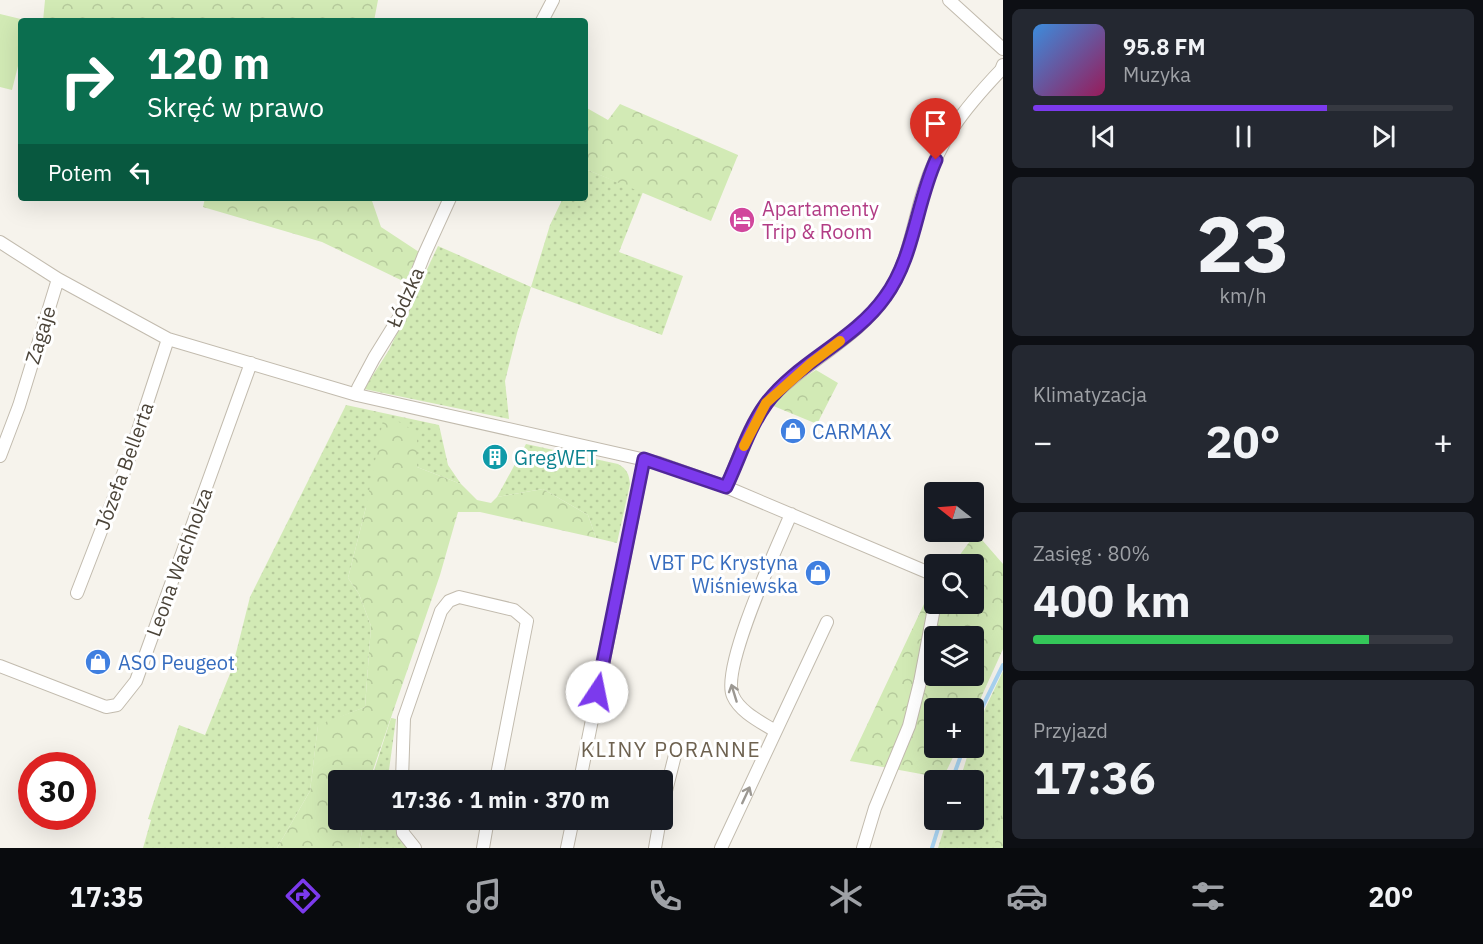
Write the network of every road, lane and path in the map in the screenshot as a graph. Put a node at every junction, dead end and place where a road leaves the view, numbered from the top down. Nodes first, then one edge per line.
1 (553, 0) edge
2 (949, 0) edge
3 (544, 18) edge
4 (1003, 49) edge
5 (1003, 66) edge
6 (449, 201) edge
7 (0, 242) edge
8 (57, 279) junction
9 (168, 339) junction
10 (251, 363) junction
11 (357, 395) junction
12 (0, 456) edge
13 (644, 459) junction
14 (726, 487) junction
15 (791, 514) junction
16 (924, 570) edge
17 (77, 593) dead end
18 (933, 614) edge
19 (827, 621) dead end
20 (0, 666) edge
21 (775, 731) junction
22 (676, 751) dead end
23 (402, 770) edge
24 (498, 770) edge
25 (582, 770) edge
26 (671, 770) edge
27 (403, 830) edge
28 (486, 830) edge
29 (571, 830) edge
30 (658, 830) edge
31 (414, 847) edge
32 (483, 848) edge
33 (567, 848) edge
34 (655, 848) edge
35 (721, 848) edge
36 (863, 848) edge

1 - 3 street
2 - 4 street
5 - 14 street
6 - 11 street, Łódzka
7 - 8 street, Zagaje
8 - 9 street
8 - 12 street, Zagaje
9 - 10 street
9 - 17 street, Józefa Bellerta
10 - 11 street
10 - 20 street, Leona Wachholza
11 - 13 street
13 - 14 street
13 - 25 street
14 - 15 street
15 - 16 street
21 -> 15 street
18 - 36 street
19 - 21 street
35 -> 21 street
22 - 26 street
23 - 24 street
27 - 31 street
28 - 32 street
29 - 33 street
30 - 34 street

